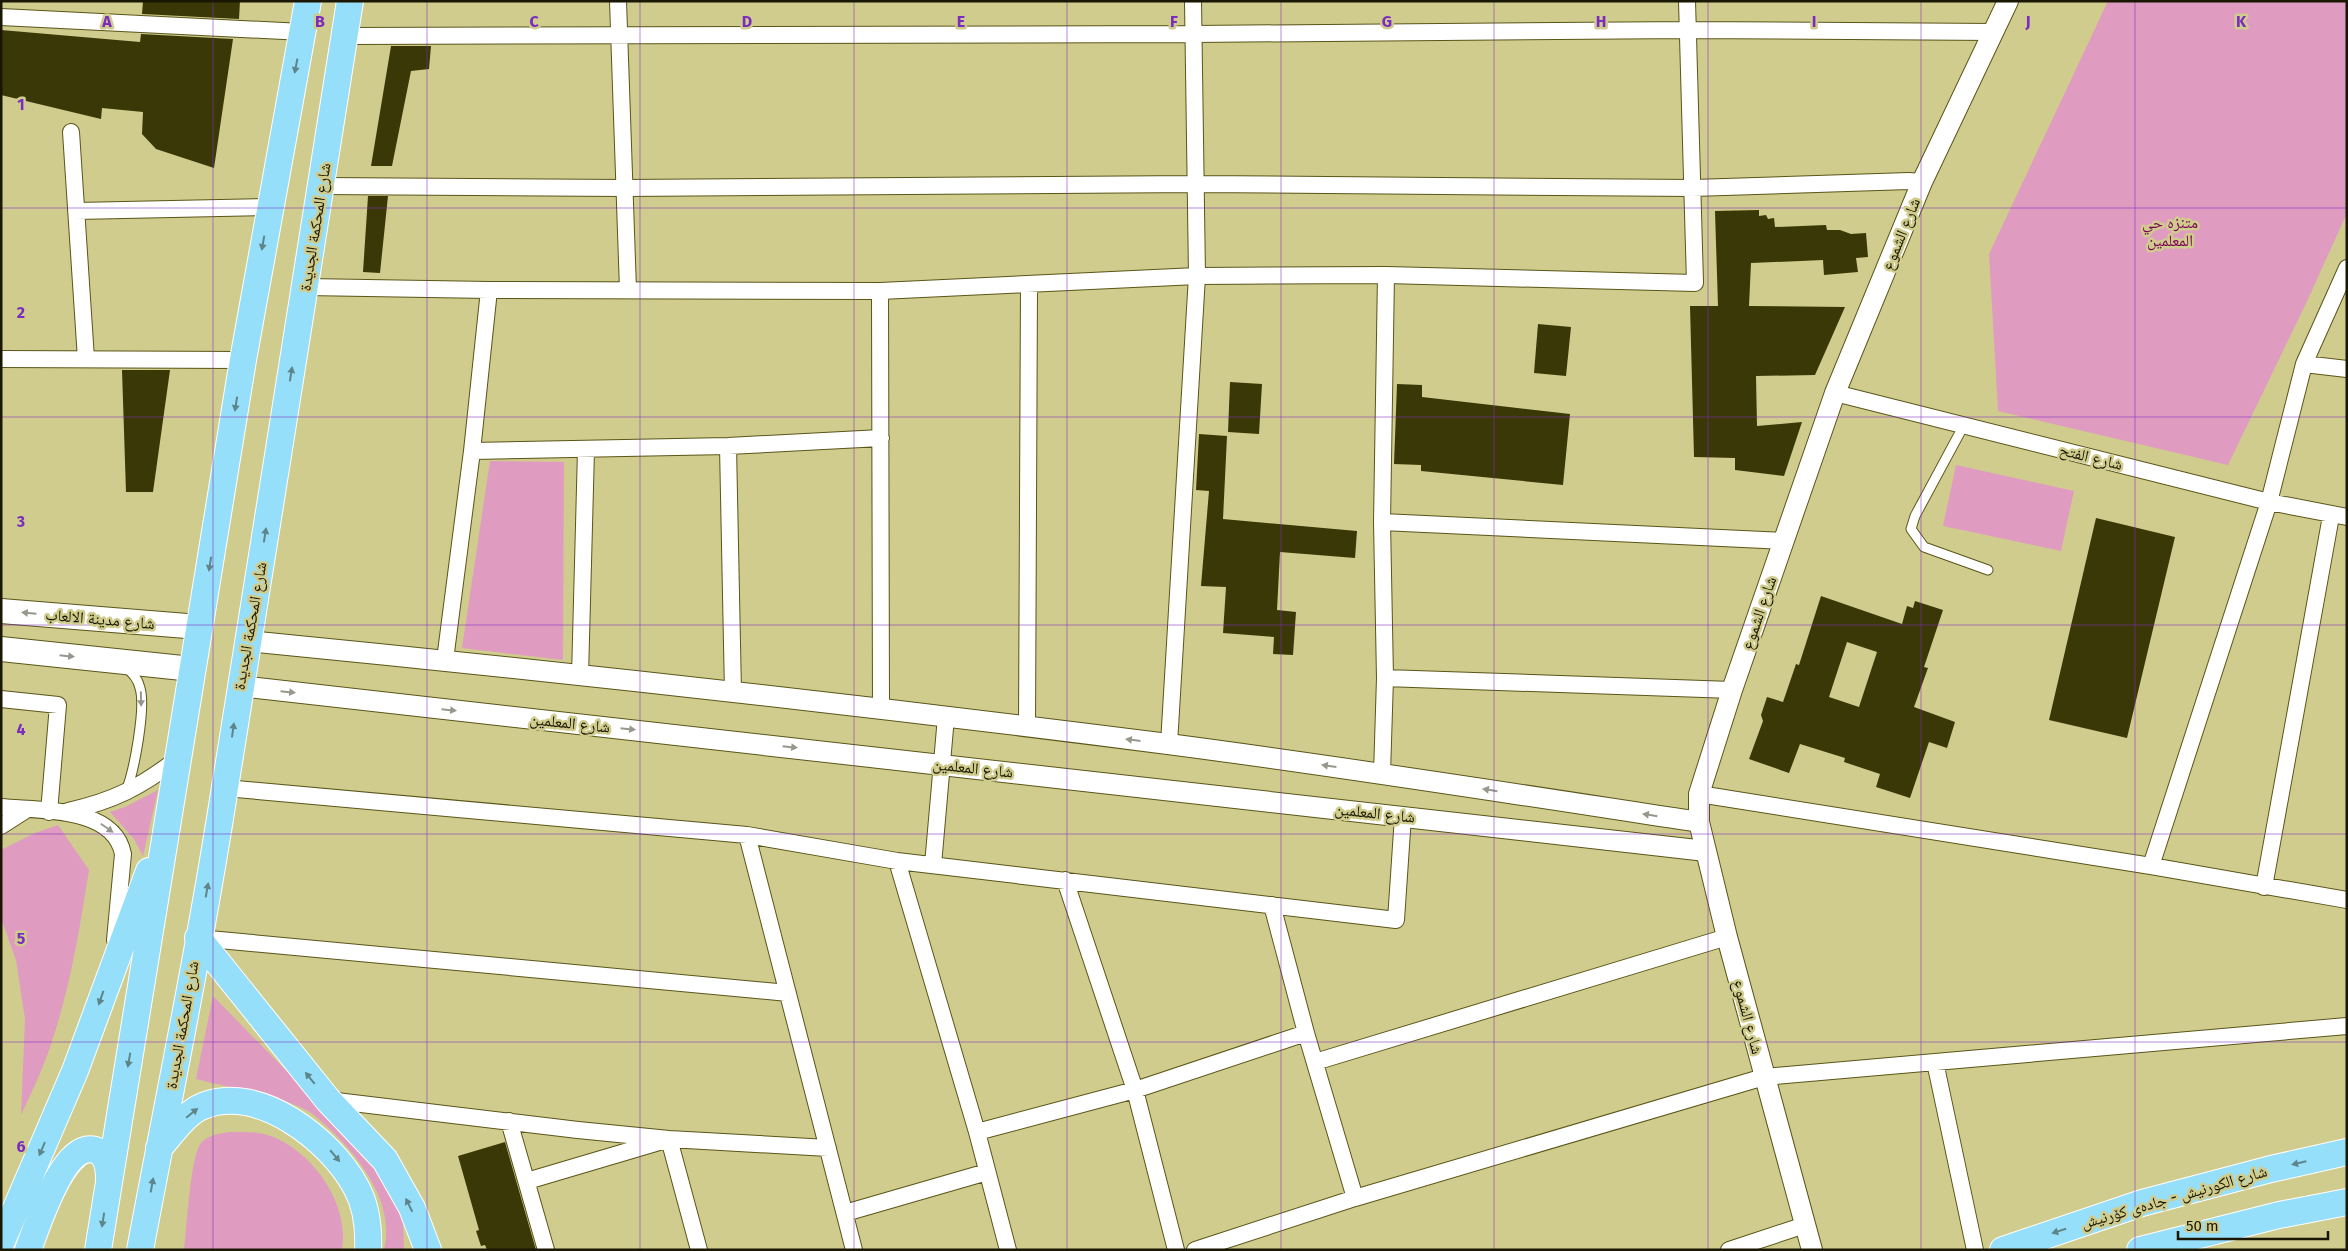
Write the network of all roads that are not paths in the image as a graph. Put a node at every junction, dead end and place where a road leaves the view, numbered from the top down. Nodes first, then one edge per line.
1 (308, 1) edge
2 (350, 1) edge
3 (618, 1) edge
4 (1193, 1) edge
5 (1687, 1) edge
6 (2008, 1) edge
7 (1, 17) edge
8 (1687, 30) junction
9 (302, 32) junction
10 (1995, 32) junction
11 (619, 34) junction
12 (1194, 34) junction
13 (345, 36) junction
14 (71, 132) dead end
15 (1922, 182) junction
16 (1196, 184) junction
17 (320, 186) junction
18 (624, 188) junction
19 (1693, 188) junction
20 (270, 207) junction
21 (76, 210) junction
22 (2347, 268) edge
23 (1386, 275) junction
24 (1197, 276) junction
25 (1029, 285) junction
26 (306, 287) junction
27 (489, 290) junction
28 (628, 290) junction
29 (880, 291) junction
30 (1, 359) edge
31 (86, 359) junction
32 (243, 360) junction
33 (2304, 364) junction
34 (2347, 369) edge
35 (1835, 393) junction
36 (1964, 425) junction
37 (881, 438) junction
38 (728, 446) junction
39 (586, 450) junction
40 (472, 451) junction
41 (2269, 502) junction
42 (2339, 517) edge
43 (1382, 522) junction
44 (1784, 541) junction
45 (1988, 570) dead end
46 (1, 611) edge
47 (199, 627) junction
48 (248, 641) junction
49 (1, 649) edge
50 (445, 660) junction
51 (116, 661) junction
52 (192, 669) junction
53 (580, 676) junction
54 (1385, 678) junction
55 (239, 686) junction
56 (1732, 690) junction
57 (733, 693) junction
58 (1, 699) edge
59 (881, 710) junction
60 (946, 717) junction
61 (1028, 727) junction
62 (1170, 744) junction
63 (177, 758) junction
64 (941, 764) junction
65 (1382, 774) junction
66 (225, 788) junction
67 (125, 794) junction
68 (1698, 794) junction
69 (1, 807) edge
70 (26, 810) junction
71 (55, 812) junction
72 (1403, 816) junction
73 (169, 822) junction
74 (1699, 822) junction
75 (1, 826) edge
76 (747, 835) junction
77 (1706, 851) junction
78 (897, 861) junction
79 (933, 866) junction
80 (2151, 866) junction
81 (1065, 880) junction
82 (2264, 887) junction
83 (2347, 900) edge
84 (1272, 904) junction
85 (1727, 937) junction
86 (198, 938) junction
87 (112, 968) junction
88 (788, 993) junction
89 (2347, 1026) edge
90 (1306, 1033) junction
91 (1314, 1062) junction
92 (1935, 1062) junction
93 (1764, 1077) junction
94 (1135, 1090) junction
95 (328, 1100) junction
96 (509, 1120) junction
97 (977, 1132) junction
98 (669, 1139) junction
99 (159, 1148) junction
100 (828, 1148) junction
101 (2347, 1152) edge
102 (987, 1172) junction
103 (109, 1180) junction
104 (527, 1181) junction
105 (1355, 1198) junction
106 (2347, 1202) edge
107 (845, 1213) junction
108 (1805, 1224) junction
109 (1, 1243) edge
110 (421, 1243) edge
111 (28, 1250) edge
112 (98, 1250) edge
113 (140, 1250) edge
114 (368, 1250) edge
115 (546, 1250) edge
116 (699, 1250) edge
117 (854, 1250) edge
118 (1008, 1250) edge
119 (1176, 1250) edge
120 (1195, 1250) edge
121 (1729, 1250) edge
122 (1812, 1250) edge
123 (1975, 1250) edge
124 (2003, 1250) edge
125 (2140, 1250) edge

1 - 9 main road
2 - 13 main road, شارع المحكمة الجديدة
3 - 11 street
4 - 12 street
5 - 8 street
6 - 10 street, شارع الشموع
7 - 9 street
8 - 10 street
8 - 12 street
8 - 19 street
9 -> 20 main road
10 - 15 street, شارع الشموع
11 - 12 street
11 - 13 street
11 - 18 street
12 - 16 street
13 - 17 main road, شارع المحكمة الجديدة
14 - 21 street
15 - 19 street
15 - 35 street, شارع الشموع
16 - 18 street
16 - 19 street
16 - 24 street
17 - 18 street
17 - 26 main road, شارع المحكمة الجديدة
18 - 28 street
19 - 23 street
20 - 21 street
20 -> 32 main road
21 - 31 street
22 - 33 street
23 - 24 street
23 - 43 street
24 - 25 street
24 - 62 street
25 - 29 street
25 - 61 street
26 - 27 street
48 -> 26 main road, شارع المحكمة الجديدة
27 - 28 street
27 - 40 street
28 - 29 street
29 - 37 street
30 - 31 street
31 - 32 street
32 -> 47 main road
33 - 34 street
33 - 41 street
35 - 36 street, شارع الفتح
35 - 44 street, شارع الشموع
36 - 41 street, شارع الفتح
36 - 45 lane
37 - 38 street
37 - 59 street
38 - 39 street
38 - 57 street
39 - 40 street
39 - 53 street
40 - 50 street
41 - 42 street, شارع الفتح
41 - 80 street
42 - 82 street
43 - 44 street
43 - 54 street
44 - 56 street, شارع الشموع
47 -> 46 main road, شارع مدينة الالعاب
47 - 52 main road
48 - 50 street
48 - 55 main road, شارع المحكمة الجديدة
49 -> 51 main road
50 - 53 street
51 - 52 main road
51 -> 67 lane
52 - 63 main road
53 - 57 street
54 - 56 street
54 - 65 street
55 -> 64 street, شارع المعلمين
66 -> 55 main road, شارع المحكمة الجديدة
56 - 68 street, شارع الشموع
57 - 59 street
58 - 71 street
59 - 60 street
60 - 61 street
60 - 64 street
62 -> 61 street
65 -> 62 street
63 - 67 street
63 - 73 main road
64 - 72 street, شارع المعلمين
64 - 79 street
74 -> 65 street
66 - 76 street
86 -> 66 main road, شارع المحكمة الجديدة
67 - 71 street
68 - 74 street, شارع الشموع
68 - 80 street
69 - 70 street
70 - 71 street
70 - 75 street
71 -> 87 street
72 - 77 street, شارع المعلمين
72 - 84 street
73 - 87 main road
73 -> 103 main road
74 - 77 street, شارع الشموع
76 - 78 street
76 - 88 street
77 - 85 street, شارع الشموع
78 - 79 street
78 - 97 street
79 - 81 street
80 - 82 street
81 - 84 street
81 - 94 street
82 - 83 street
84 - 90 street
85 - 91 street
85 - 93 street, شارع الشموع
86 - 88 street
95 -> 86 main road
86 - 99 main road, شارع المحكمة الجديدة
87 -> 109 main road
88 - 100 street
89 - 92 street
90 - 91 street
90 - 94 street
91 - 105 street
92 - 93 street
92 - 123 street
93 - 105 street
93 - 108 street, شارع الشموع
94 - 97 street
94 - 119 street
95 - 96 street
110 -> 95 main road
96 - 98 street
96 - 104 street
97 - 102 street
98 - 100 street
98 - 104 street
98 - 116 street
113 -> 99 main road, شارع المحكمة الجديدة
99 -> 114 main road
100 - 107 street
101 -> 124 main road, شارع الكورنيش - جادەی کۆرنیش
102 - 107 street
102 - 118 street
103 - 111 main road
103 -> 112 main road
104 - 115 street
105 - 120 street
106 - 125 main road
107 - 117 street
108 - 121 street
108 - 122 street, شارع الشموع

